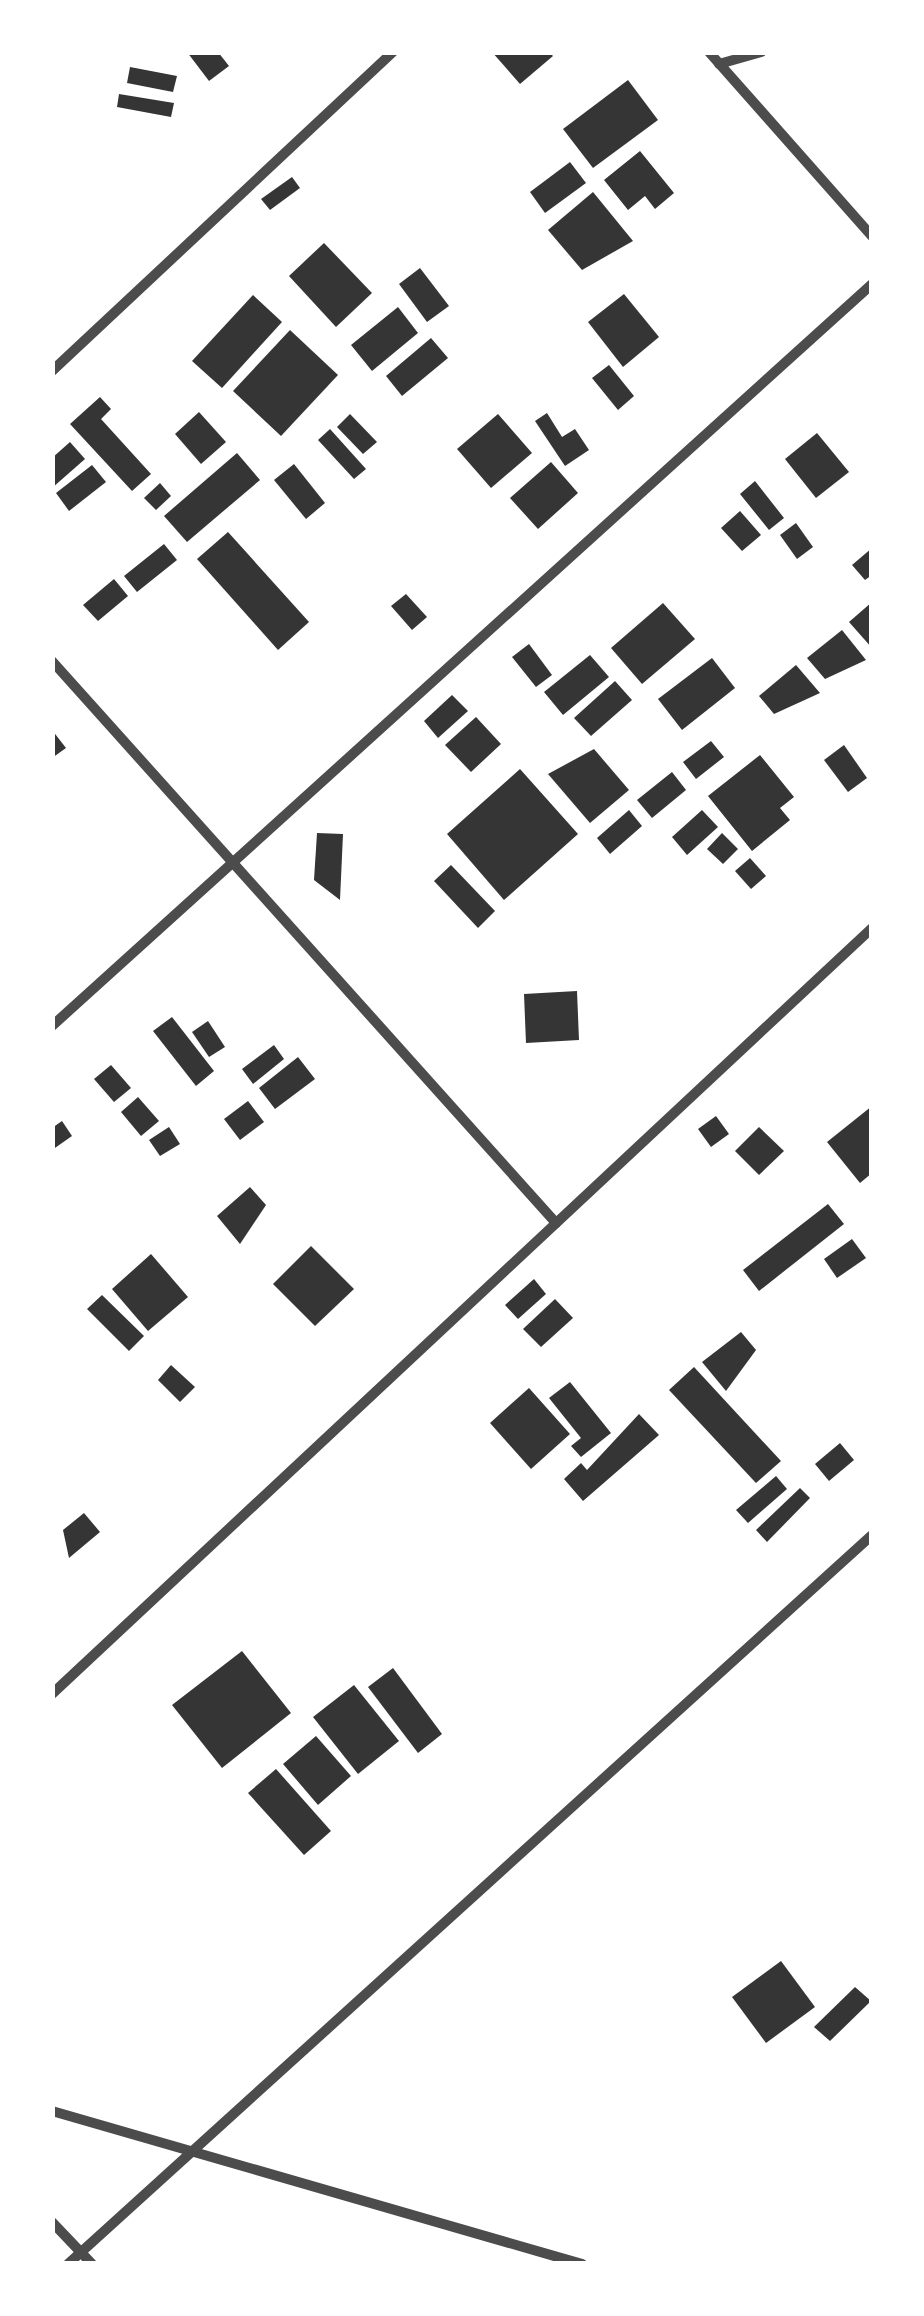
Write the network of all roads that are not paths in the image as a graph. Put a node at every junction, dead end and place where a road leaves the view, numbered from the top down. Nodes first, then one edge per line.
1 (392, 52) edge
2 (709, 52) edge
3 (761, 52) edge
4 (720, 64) junction
5 (872, 236) edge
6 (872, 284) edge
7 (52, 371) edge
8 (52, 661) edge
9 (233, 862) junction
10 (872, 928) edge
11 (52, 1026) edge
12 (556, 1223) junction
13 (872, 1535) edge
14 (52, 1694) edge
15 (52, 2111) edge
16 (195, 2151) junction
17 (52, 2222) edge
18 (81, 2252) junction
19 (68, 2264) edge
20 (92, 2264) edge
21 (582, 2264) edge

1 - 7 street
2 - 4 street
3 - 4 street
4 - 5 street
6 - 9 street
8 - 9 street
9 - 11 street
9 - 12 street
10 - 12 street
12 - 14 street
13 - 16 street
15 - 16 street
16 - 18 street
16 - 21 street
17 - 18 street
18 - 19 street
18 - 20 street

